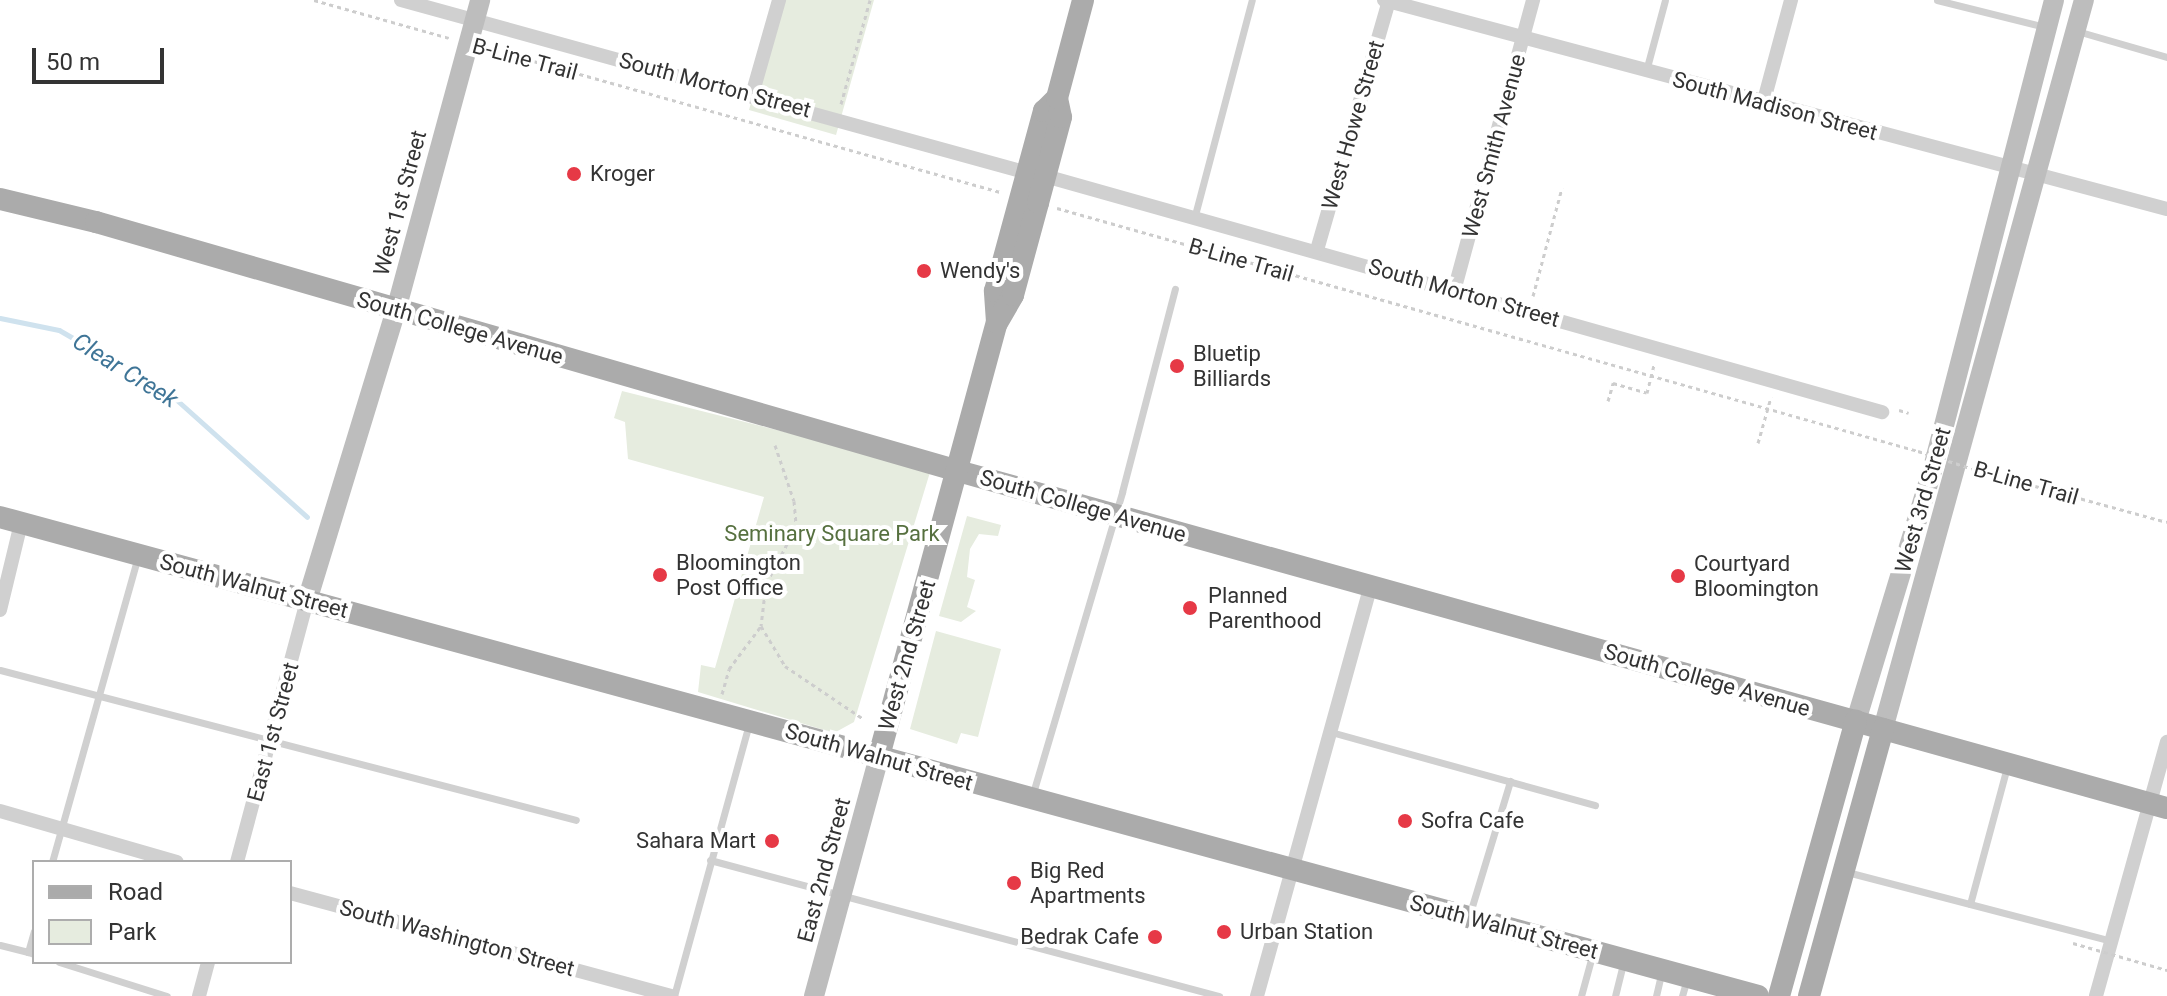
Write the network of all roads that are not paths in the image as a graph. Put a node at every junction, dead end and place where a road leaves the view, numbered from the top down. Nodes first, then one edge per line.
1 (401, 0) edge
2 (480, 0) edge
3 (779, 0) edge
4 (1083, 0) edge
5 (1252, 0) edge
6 (1387, 0) edge
7 (1533, 0) edge
8 (1665, 0) edge
9 (1791, 0) edge
10 (1937, 0) edge
11 (2054, 0) edge
12 (2084, 0) edge
13 (474, 21) junction
14 (2047, 27) junction
15 (2075, 31) junction
16 (1523, 38) junction
17 (2167, 57) edge
18 (1646, 71) junction
19 (752, 95) junction
20 (1763, 104) junction
21 (2011, 168) junction
22 (1036, 174) junction
23 (2033, 174) junction
24 (0, 199) edge
25 (2167, 209) edge
26 (1195, 215) junction
27 (1317, 250) junction
28 (1175, 289) dead end
29 (1454, 291) junction
30 (396, 310) junction
31 (1882, 412) dead end
32 (958, 471) junction
33 (1116, 515) junction
34 (10, 520) edge
35 (138, 555) junction
36 (1371, 586) junction
37 (307, 601) junction
38 (0, 610) edge
39 (0, 670) edge
40 (100, 696) junction
41 (749, 721) junction
42 (1856, 721) junction
43 (1883, 729) junction
44 (1329, 732) junction
45 (271, 741) junction
46 (2167, 742) edge
47 (879, 756) junction
48 (2008, 764) junction
49 (1510, 781) junction
50 (1032, 799) junction
51 (1595, 805) dead end
52 (2158, 806) edge
53 (0, 811) edge
54 (576, 820) dead end
55 (60, 828) junction
56 (52, 860) edge
57 (170, 860) edge
58 (238, 860) edge
59 (710, 860) junction
60 (1293, 870) junction
61 (1844, 871) junction
62 (292, 894) edge
63 (842, 895) junction
64 (1970, 904) junction
65 (1469, 918) junction
66 (2111, 941) junction
67 (0, 945) edge
68 (1593, 950) junction
69 (31, 953) edge
70 (1624, 958) junction
71 (65, 964) edge
72 (207, 964) edge
73 (1663, 969) junction
74 (1685, 986) edge
75 (167, 996) edge
76 (199, 996) edge
77 (672, 996) edge
78 (814, 996) edge
79 (1219, 996) edge
80 (1257, 996) edge
81 (1581, 996) edge
82 (1615, 996) edge
83 (1656, 996) edge
84 (1758, 996) edge
85 (1779, 996) edge
86 (1809, 996) edge
87 (2096, 996) edge

1 - 13 street, South Morton Street
2 - 13 street, West 1st Street
3 - 19 street
4 - 22 main road, West 2nd Street
5 - 26 lane
6 - 16 street, South Madison Street
6 - 27 street, West Howe Street
7 - 16 street, West Smith Avenue
8 - 18 lane
9 - 20 street
10 - 14 lane
11 - 14 street, West 3rd Street
12 - 15 street, West 3rd Street
13 - 19 street, South Morton Street
13 - 30 street, West 1st Street
14 - 21 street, West 3rd Street
15 - 17 lane
15 - 23 street, West 3rd Street
16 - 18 street, South Madison Street
16 - 29 street, West Smith Avenue
18 - 20 street, South Madison Street
19 - 22 street, South Morton Street
20 - 21 street, South Madison Street
21 - 23 street, South Madison Street
21 - 42 street, West 3rd Street
22 - 26 street, South Morton Street
22 - 32 main road, West 2nd Street
23 - 25 street, South Madison Street
23 - 43 street, West 3rd Street
24 - 30 main road, South College Avenue
26 - 27 street, South Morton Street
27 - 29 street, South Morton Street
28 - 33 lane
29 - 31 street, South Morton Street
30 - 32 main road, South College Avenue
30 - 37 street, West 1st Street
32 - 33 main road, South College Avenue
32 - 47 main road, West 2nd Street
33 - 36 main road, South College Avenue
33 - 50 lane
34 - 35 main road, South Walnut Street
34 - 38 street
35 - 37 main road, South Walnut Street
35 - 40 lane
36 - 42 main road, South College Avenue
36 - 44 street
37 - 41 main road, South Walnut Street
37 - 45 street, East 1st Street
39 - 40 lane
40 - 45 lane
40 - 55 lane
41 - 47 main road, South Walnut Street
41 - 59 lane
42 - 43 main road, South College Avenue
42 - 85 main road, West 3rd Street
43 - 48 main road, South College Avenue
43 - 61 main road, West 3rd Street
44 - 49 lane
44 - 60 street
45 - 54 lane
45 - 58 street, East 1st Street
46 - 52 street
47 - 50 main road, South Walnut Street
47 - 63 street, East 2nd Street
48 - 52 main road, South College Avenue
48 - 64 lane
49 - 51 lane
49 - 65 lane
50 - 60 main road, South Walnut Street
52 - 66 street
53 - 55 street
55 - 56 lane
55 - 57 street
59 - 63 lane
59 - 77 lane
60 - 65 main road, South Walnut Street
60 - 80 street
61 - 64 lane
61 - 86 main road, West 3rd Street
62 - 77 street, South Washington Street
63 - 78 street, East 2nd Street
63 - 79 lane
64 - 66 lane
65 - 68 main road, South Walnut Street
66 - 87 street
67 - 69 lane
68 - 70 main road, South Walnut Street
68 - 81 lane
70 - 73 main road, South Walnut Street
70 - 82 lane
71 - 75 lane
72 - 76 street
73 - 74 main road, South Walnut Street
73 - 83 lane
74 - 84 main road, South Walnut Street

